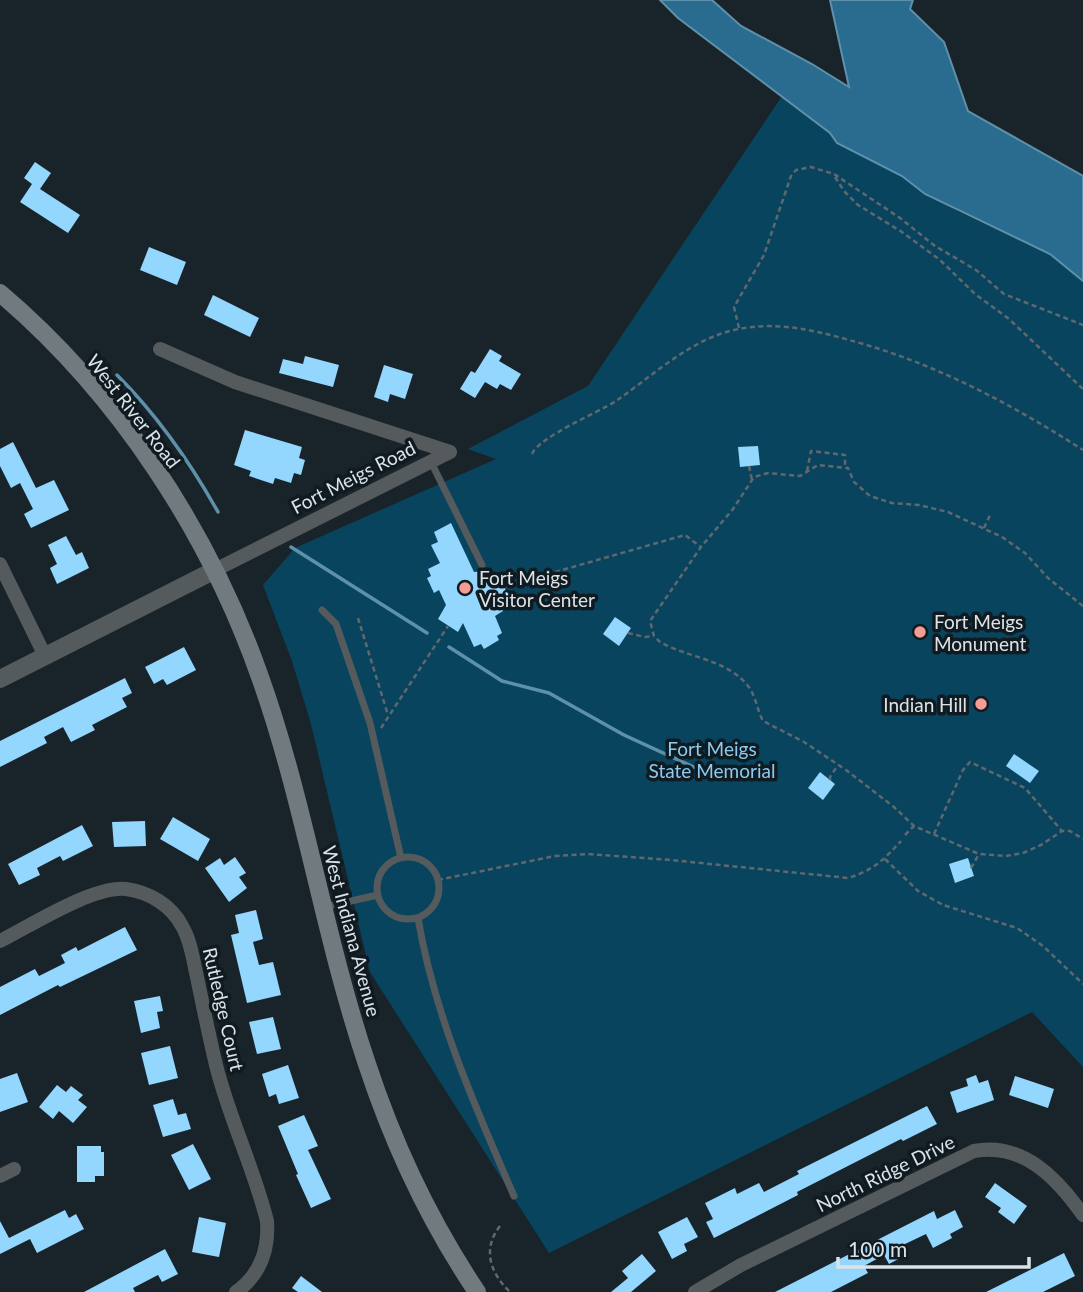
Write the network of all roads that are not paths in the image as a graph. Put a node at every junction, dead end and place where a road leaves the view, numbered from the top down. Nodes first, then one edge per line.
1 (0, 293) edge
2 (160, 349) dead end
3 (430, 462) junction
4 (0, 564) edge
5 (482, 565) dead end
6 (215, 570) junction
7 (323, 610) dead end
8 (46, 656) junction
9 (0, 679) edge
10 (401, 858) junction
11 (378, 895) junction
12 (324, 907) junction
13 (418, 918) junction
14 (0, 941) edge
15 (14, 1169) dead end
16 (0, 1176) edge
17 (514, 1196) dead end
18 (1083, 1215) edge
19 (236, 1292) edge
20 (477, 1292) edge
21 (695, 1292) edge

1 - 6 main road, West River Road
2 - 3 street, Fort Meigs Road
3 - 5 lane
3 - 6 street, Fort Meigs Road
4 - 8 street
6 - 8 street, Fort Meigs Road
6 - 12 main road, West Indiana Avenue
7 - 10 lane
8 - 9 street, Fort Meigs Road
10 - 11 lane
10 - 13 lane
11 - 12 lane
11 - 13 lane
12 - 20 main road, West Indiana Avenue
13 - 17 lane
14 - 19 street, Rutledge Court
15 - 16 street
18 - 21 street, North Ridge Drive

